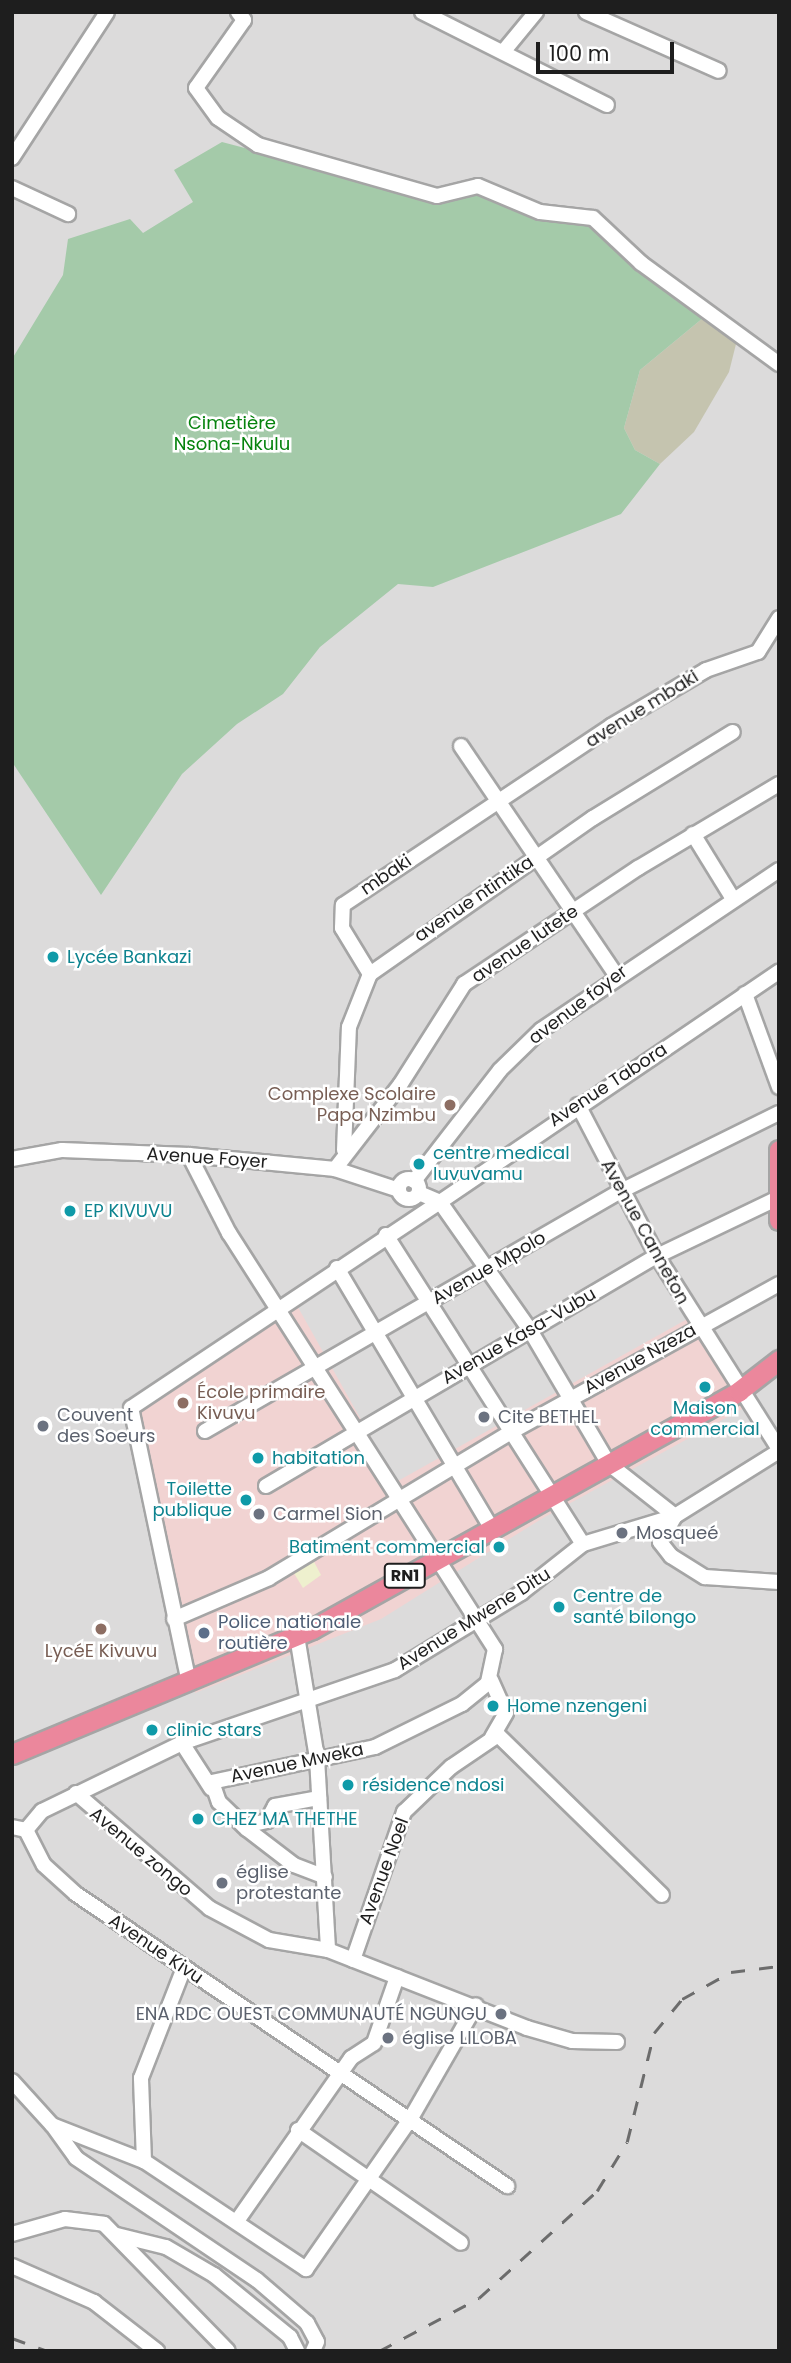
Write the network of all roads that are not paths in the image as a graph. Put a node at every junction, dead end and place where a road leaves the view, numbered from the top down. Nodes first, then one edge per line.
1 (107, 12) edge
2 (238, 12) edge
3 (422, 12) edge
4 (536, 12) edge
5 (586, 12) edge
6 (503, 52) junction
7 (719, 71) dead end
8 (607, 105) dead end
9 (12, 158) edge
10 (12, 188) edge
11 (68, 214) dead end
12 (779, 363) edge
13 (779, 618) edge
14 (733, 732) dead end
15 (461, 746) dead end
16 (779, 784) edge
17 (496, 803) junction
18 (693, 834) junction
19 (536, 858) junction
20 (779, 870) edge
21 (733, 899) junction
22 (574, 911) junction
23 (779, 972) edge
24 (370, 974) junction
25 (616, 975) junction
26 (745, 994) junction
27 (779, 1087) edge
28 (578, 1105) junction
29 (779, 1113) edge
30 (344, 1150) junction
31 (779, 1150) edge
32 (189, 1155) junction
33 (12, 1159) edge
34 (335, 1169) junction
35 (417, 1187) junction
36 (621, 1191) junction
37 (778, 1198) edge
38 (440, 1202) junction
39 (779, 1220) edge
40 (386, 1235) junction
41 (657, 1256) junction
42 (337, 1268) junction
43 (489, 1268) junction
44 (779, 1284) edge
45 (430, 1303) junction
46 (276, 1307) junction
47 (698, 1326) junction
48 (530, 1329) junction
49 (376, 1333) junction
50 (470, 1364) junction
51 (777, 1366) edge
52 (314, 1369) junction
53 (739, 1391) junction
54 (414, 1397) junction
55 (570, 1398) junction
56 (205, 1431) dead end
57 (354, 1432) junction
58 (511, 1432) junction
59 (779, 1450) edge
60 (609, 1464) junction
61 (454, 1465) junction
62 (266, 1486) dead end
63 (548, 1496) junction
64 (396, 1499) junction
65 (676, 1516) junction
66 (492, 1529) junction
67 (583, 1544) junction
68 (434, 1560) junction
69 (779, 1582) edge
70 (174, 1619) junction
71 (474, 1622) junction
72 (297, 1636) junction
73 (188, 1678) junction
74 (489, 1682) junction
75 (308, 1701) junction
76 (492, 1737) junction
77 (182, 1743) junction
78 (12, 1754) edge
79 (317, 1758) junction
80 (213, 1784) junction
81 (76, 1793) junction
82 (319, 1798) junction
83 (244, 1826) junction
84 (19, 1828) edge
85 (325, 1877) junction
86 (662, 1895) dead end
87 (328, 1950) junction
88 (354, 1960) junction
89 (183, 1970) junction
90 (397, 1977) junction
91 (476, 2005) junction
92 (617, 2042) dead end
93 (340, 2074) junction
94 (12, 2081) edge
95 (411, 2118) junction
96 (52, 2125) junction
97 (299, 2130) junction
98 (144, 2161) junction
99 (370, 2178) junction
100 (507, 2186) dead end
101 (237, 2221) junction
102 (12, 2234) edge
103 (117, 2235) junction
104 (461, 2243) dead end
105 (12, 2266) edge
106 (157, 2351) edge
107 (228, 2351) edge
108 (297, 2351) edge
109 (313, 2351) edge

1 - 9 street
2 - 12 street
3 - 6 street
4 - 6 street
5 - 7 street
6 - 8 street
10 - 11 street
13 - 17 street, avenue mbaki
14 - 19 street, avenue ntintika
15 - 17 street
16 - 18 street, avenue lutete
17 - 19 street
17 - 24 street, mbaki
18 - 21 street
18 - 22 street, avenue lutete
19 - 22 street
19 - 24 street, avenue ntintika
20 - 21 street, avenue foyer
21 - 25 street, avenue foyer
22 - 25 street
22 - 30 street, avenue lutete
23 - 26 street, Avenue Tabora
24 - 30 street
25 - 35 street, avenue foyer
26 - 27 street
26 - 28 street, Avenue Tabora
28 - 36 street, Avenue Canneton
28 - 38 street, Avenue Tabora
29 - 36 street, Avenue Mpolo
30 - 34 street, avenue lutete
31 - 37 highway
32 - 33 street, Avenue Foyer
32 - 34 street, Avenue Foyer
32 - 46 street
34 - 35 street, Avenue Foyer
35 - 38 street
36 - 41 street, Avenue Canneton
36 - 43 street, Avenue Mpolo
37 - 39 highway
37 - 41 street, Avenue Kasa-Vubu
38 - 40 street, Avenue Tabora
38 - 43 street
40 - 42 street, Avenue Tabora
40 - 45 street
41 - 47 street, Avenue Canneton
41 - 48 street, Avenue Kasa-Vubu
42 - 46 street, Avenue Tabora
42 - 49 street
43 - 45 street, Avenue Mpolo
43 - 48 street
44 - 47 street, Avenue Nzeza
45 - 49 street, Avenue Mpolo
45 - 50 street
46 - 52 street
46 - 70 street, Avenue Tabora
47 - 53 street, Avenue Canneton
47 - 55 street, Avenue Nzeza
48 - 50 street, Avenue Kasa-Vubu
48 - 55 street
49 - 52 street, Avenue Mpolo
49 - 54 street
50 - 54 street, Avenue Kasa-Vubu
50 - 58 street
51 - 53 highway, RN1
52 - 56 street, Avenue Mpolo
52 - 57 street
53 - 59 street, Avenue Canneton
53 - 60 highway, RN1
54 - 57 street, Avenue Kasa-Vubu
54 - 61 street
55 - 58 street, Avenue Nzeza
55 - 60 street
57 - 62 street, Avenue Kasa-Vubu
57 - 64 street
58 - 61 street, Avenue Nzeza
58 - 63 street
59 - 65 street, Avenue Mwene Ditu
60 - 63 highway, RN1
60 - 65 street
61 - 64 street, Avenue Nzeza
61 - 66 street
63 - 66 highway, RN1
63 - 67 street
64 - 68 street
64 - 70 street, Avenue Nzeza
65 - 67 street, Avenue Mwene Ditu
65 - 69 street
66 - 68 highway, RN1
67 - 71 street, Avenue Mwene Ditu
68 - 71 street
68 - 72 highway, RN1
70 - 73 street
71 - 74 street
71 - 75 street, Avenue Mwene Ditu
72 - 73 highway, RN1
72 - 75 street
73 - 78 highway, RN1
74 - 76 street
74 - 79 street, Avenue Mweka
75 - 77 street, Avenue Mwene Ditu
75 - 79 street
76 - 86 street
76 - 88 street, Avenue Noel
77 - 80 street
77 - 81 street, Avenue Mwene Ditu
79 - 80 street, Avenue Mweka
79 - 82 street
80 - 83 street
81 - 84 street, Avenue Mwene Ditu
81 - 87 street, Avenue zongo
82 - 83 street
82 - 85 street
83 - 85 street
84 - 89 street, Avenue Kivu
85 - 87 street
87 - 88 street, Avenue zongo
88 - 90 street, Avenue zongo
89 - 93 street, Avenue Kivu
89 - 98 street
90 - 91 street, Avenue zongo
90 - 93 street
91 - 92 street, Avenue zongo
91 - 95 street
93 - 95 street, Avenue Kivu
93 - 97 street
94 - 96 street
95 - 99 street
95 - 100 street, Avenue Kivu
96 - 98 street
96 - 109 street
97 - 99 street
97 - 101 street
98 - 101 street
99 - 101 street
99 - 104 street
102 - 103 street
103 - 107 street
103 - 108 street
105 - 106 street

